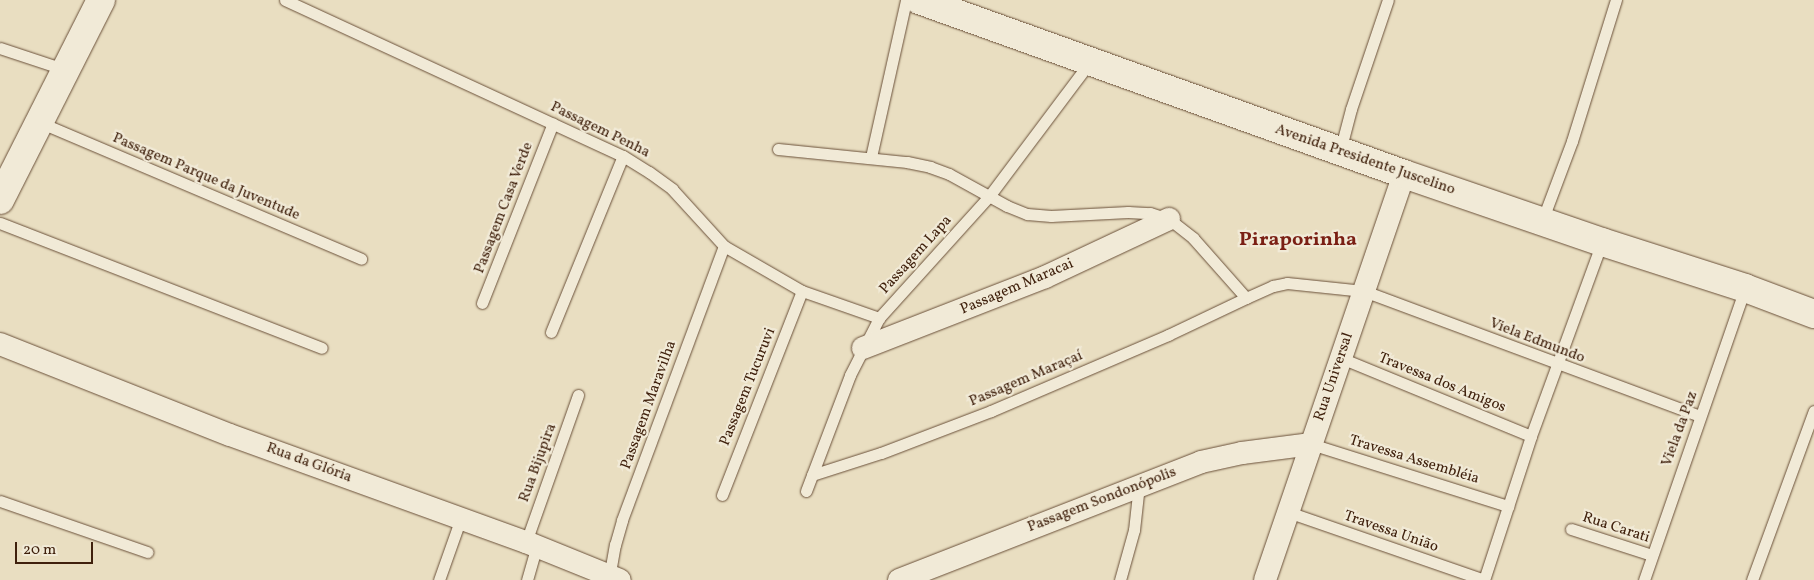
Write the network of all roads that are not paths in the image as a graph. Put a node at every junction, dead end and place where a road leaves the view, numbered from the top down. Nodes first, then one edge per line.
1 (101, 0) edge
2 (285, 0) edge
3 (906, 0) edge
4 (919, 0) edge
5 (1388, 0) edge
6 (1616, 0) edge
7 (0, 48) edge
8 (1090, 62) junction
9 (66, 70) junction
10 (39, 122) junction
11 (553, 123) junction
12 (778, 149) dead end
13 (1340, 151) junction
14 (623, 156) junction
15 (871, 158) junction
16 (1404, 174) junction
17 (990, 195) junction
18 (0, 200) edge
19 (1169, 219) junction
20 (1542, 221) junction
21 (0, 223) edge
22 (1602, 242) junction
23 (724, 246) junction
24 (361, 259) dead end
25 (1745, 288) junction
26 (802, 291) junction
27 (1364, 291) junction
28 (1246, 298) junction
29 (482, 303) dead end
30 (1814, 314) edge
31 (879, 318) junction
32 (551, 332) dead end
33 (0, 344) edge
34 (322, 348) dead end
35 (863, 348) junction
36 (1341, 358) junction
37 (1558, 365) junction
38 (578, 395) dead end
39 (1814, 410) edge
40 (1700, 416) junction
41 (1532, 436) junction
42 (1312, 444) junction
43 (812, 475) junction
44 (1139, 485) junction
45 (806, 491) dead end
46 (722, 495) dead end
47 (0, 501) edge
48 (1508, 506) junction
49 (1288, 512) junction
50 (462, 518) junction
51 (1571, 529) dead end
52 (531, 544) junction
53 (147, 552) dead end
54 (1652, 555) junction
55 (613, 579) edge
56 (1267, 579) edge
57 (439, 580) edge
58 (527, 580) edge
59 (899, 580) edge
60 (1120, 580) edge
61 (1484, 580) edge
62 (1644, 580) edge
63 (1752, 580) edge

1 - 9 street
2 - 11 lane, Passagem Penha
3 - 15 lane
4 - 8 street, Avenida Presidente Juscelino
5 - 13 lane
6 - 20 lane
7 - 9 lane
8 - 13 street, Avenida Presidente Juscelino
8 - 17 lane, Passagem Lapa
9 - 10 street
10 - 18 street
10 - 24 lane, Passagem Parque da Juventude
11 - 14 lane, Passagem Penha
11 - 29 lane, Passagem Casa Verde
12 - 15 lane
13 - 16 street, Avenida Presidente Juscelino
14 - 23 lane, Passagem Penha
14 - 32 lane
15 - 17 lane
16 - 20 street, Avenida Presidente Juscelino
16 - 27 street, Rua Universal
17 - 19 lane
17 - 31 lane, Passagem Lapa
19 - 28 lane
19 - 35 street, Passagem Maracai
20 - 22 street, Avenida Presidente Juscelino
21 - 34 lane
22 - 25 street, Avenida Presidente Juscelino
22 - 37 lane
23 - 26 lane, Passagem Penha
23 - 55 lane, Passagem Maravilha
25 - 30 street, Avenida Presidente Juscelino
25 - 40 lane, Viela da Paz
26 - 31 lane, Passagem Penha
26 - 46 lane, Passagem Tucuruvi
27 - 28 lane, Viela Edmundo
27 - 36 street, Rua Universal
27 - 37 lane, Viela Edmundo
28 - 43 lane, Passagem Maraçaí
31 - 35 lane, Passagem Lapa
33 - 50 street, Rua da Glória
35 - 43 lane, Passagem Lapa
36 - 41 lane, Travessa dos Amigos
36 - 42 street, Rua Universal
37 - 40 lane, Viela Edmundo
37 - 41 lane
38 - 52 lane, Rua Bijupira
39 - 63 lane
40 - 54 lane, Viela da Paz
41 - 48 lane
42 - 44 street, Passagem Sondonópolis
42 - 48 lane, Travessa Assembléia
42 - 49 street, Rua Universal
43 - 45 lane, Passagem Lapa
44 - 59 street, Passagem Sondonópolis
44 - 60 lane
47 - 53 lane
48 - 61 lane
49 - 56 street, Rua Universal
49 - 61 lane, Travessa União
50 - 52 street, Rua da Glória
50 - 57 lane
51 - 54 lane, Rua Carati
52 - 55 street, Rua da Glória
52 - 58 lane, Rua Bijupira
54 - 62 lane, Viela da Paz

